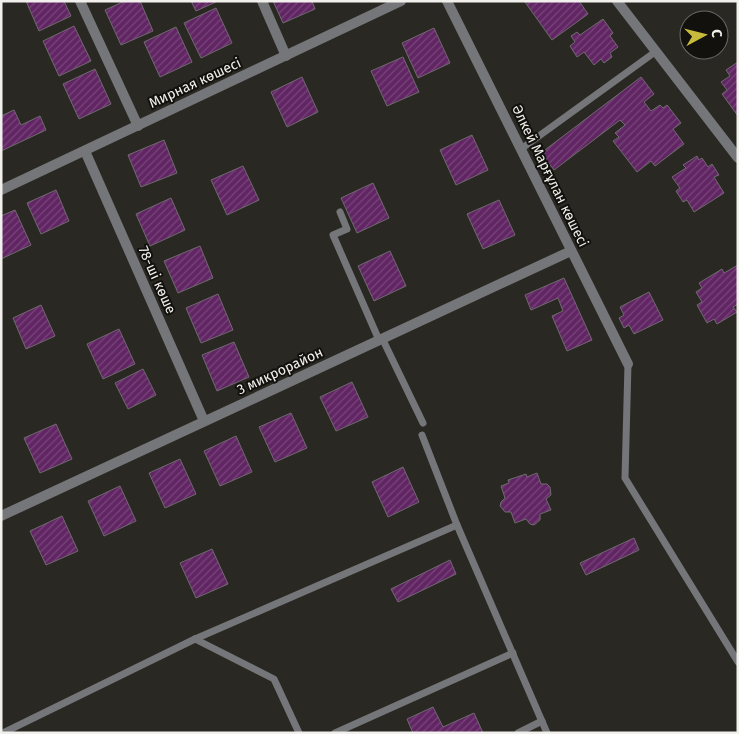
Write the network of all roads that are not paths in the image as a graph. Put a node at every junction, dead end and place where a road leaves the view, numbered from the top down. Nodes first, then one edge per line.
1 (80, 1) edge
2 (262, 1) edge
3 (402, 1) edge
4 (447, 1) edge
5 (618, 1) edge
6 (655, 52) junction
7 (286, 56) junction
8 (138, 126) junction
9 (521, 149) junction
10 (85, 151) junction
11 (738, 158) edge
12 (1, 190) edge
13 (340, 212) dead end
14 (571, 251) junction
15 (381, 339) junction
16 (628, 364) joint
17 (204, 421) junction
18 (423, 423) dead end
19 (422, 435) dead end
20 (1, 516) edge
21 (457, 525) junction
22 (195, 639) junction
23 (513, 653) junction
24 (738, 662) edge
25 (542, 722) junction
26 (3, 733) edge
27 (299, 733) edge
28 (335, 733) edge
29 (518, 733) edge
30 (547, 733) edge

1 - 8 street
2 - 7 street
3 - 7 street, Мирная көшесі
4 - 9 street, Әлкей Марғұлан көшесі
5 - 6 street
6 - 9 lane
6 - 11 street
7 - 8 street, Мирная көшесі
8 - 10 street, Мирная көшесі
9 - 14 street, Әлкей Марғұлан көшесі
10 - 12 street, Мирная көшесі
10 - 17 street, 78-ші көше
13 - 15 lane
14 - 15 street, 3 микрорайон
14 - 16 street, Әлкей Марғұлан көшесі
15 - 17 street, 3 микрорайон
15 - 18 lane
16 - 24 lane
17 - 20 street, 3 микрорайон
19 - 21 lane
21 - 22 lane
21 - 23 lane
22 - 26 lane
22 - 27 lane
23 - 25 lane
23 - 28 lane
25 - 29 lane
25 - 30 lane

